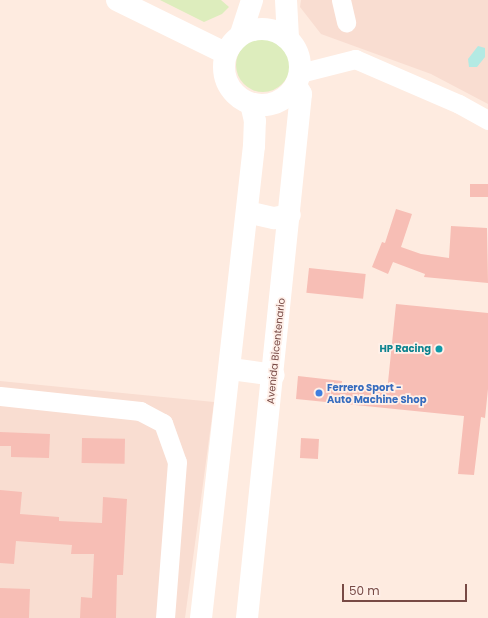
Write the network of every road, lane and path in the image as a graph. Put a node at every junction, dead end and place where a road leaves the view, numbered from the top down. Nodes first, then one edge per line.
1 (117, 0) edge
2 (252, 0) edge
3 (286, 0) edge
4 (341, 0) edge
5 (346, 22) dead end
6 (241, 34) junction
7 (288, 38) junction
8 (225, 53) junction
9 (298, 79) junction
10 (251, 104) junction
11 (488, 120) edge
12 (247, 212) junction
13 (290, 214) junction
14 (231, 369) junction
15 (274, 375) junction
16 (0, 396) edge
17 (165, 618) edge
18 (201, 618) edge
19 (247, 618) edge

1 - 8 street
2 - 6 street
3 - 7 street
4 - 5 street
6 - 7 street
6 - 8 street
7 - 9 street
8 - 10 street
9 - 10 street
9 - 11 street
9 - 13 street, Avenida Bicentenario
10 - 12 street
12 - 13 street
12 - 14 street
13 - 15 street, Avenida Bicentenario
14 - 15 street
14 - 18 street
15 - 19 street, Avenida Bicentenario
16 - 17 street

